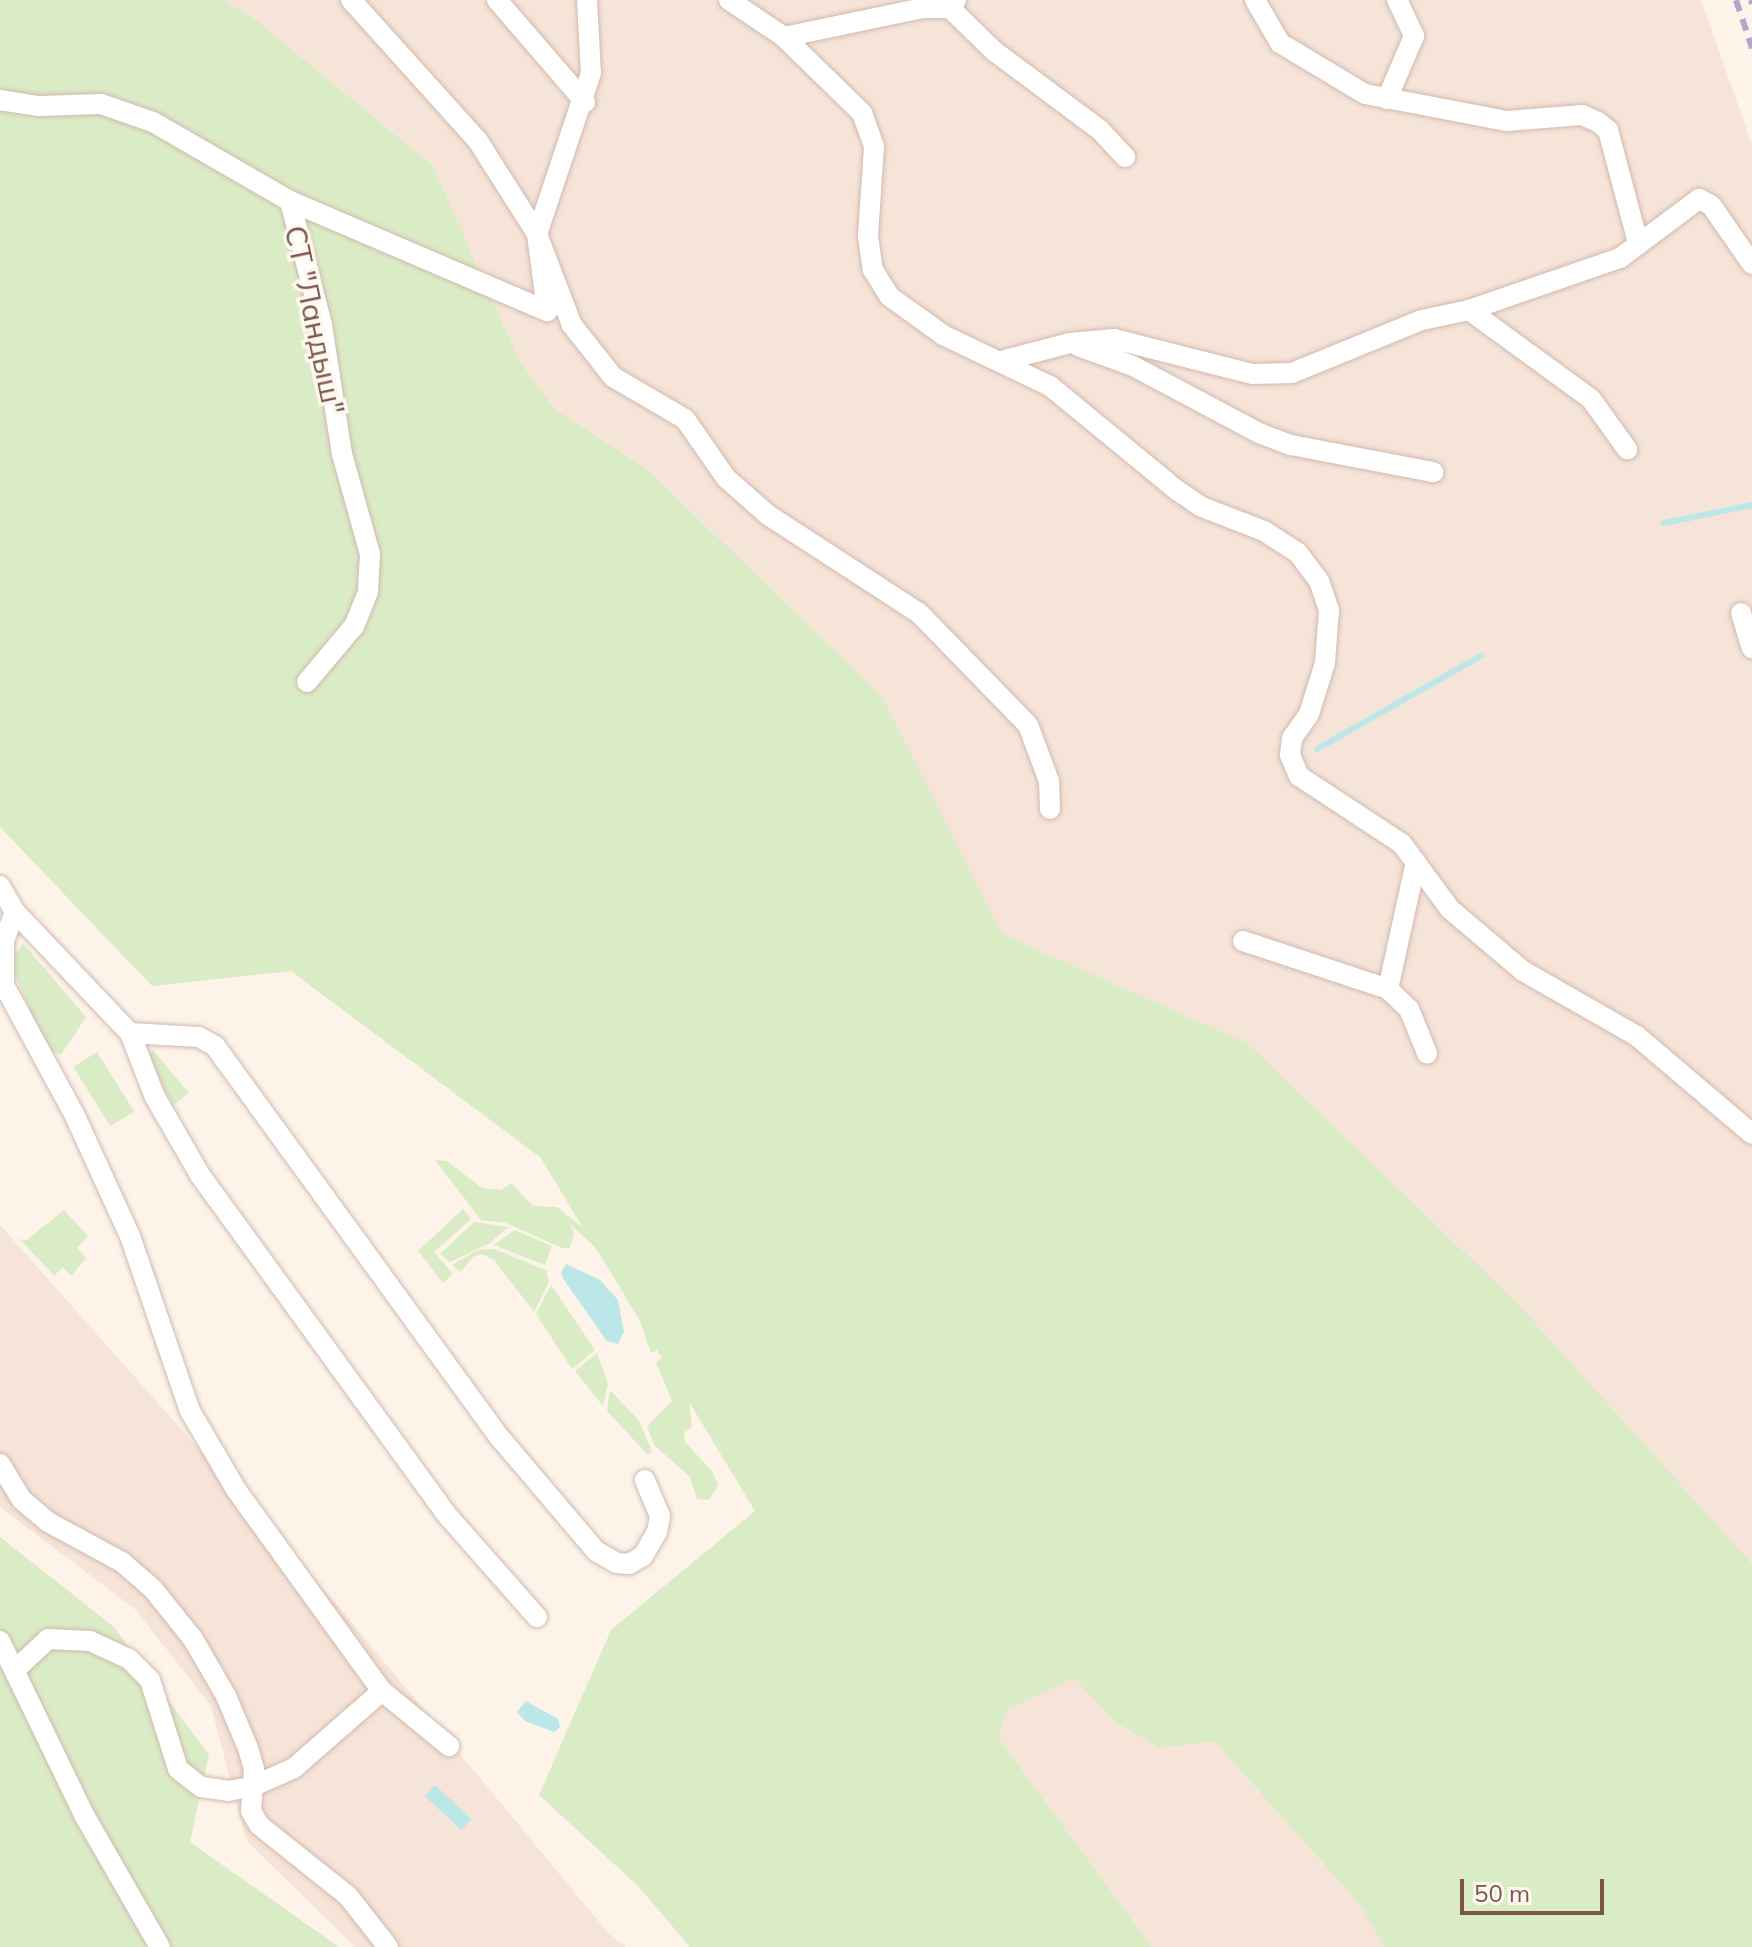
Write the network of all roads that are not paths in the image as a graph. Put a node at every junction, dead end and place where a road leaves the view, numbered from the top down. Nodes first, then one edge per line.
1 (351, 0) edge
2 (497, 0) edge
3 (587, 0) edge
4 (729, 0) edge
5 (1255, 0) edge
6 (1397, 0) edge
7 (921, 4) edge
8 (953, 4) edge
9 (784, 37) junction
10 (1387, 99) junction
11 (0, 100) edge
12 (585, 102) junction
13 (1125, 157) dead end
14 (290, 201) junction
15 (537, 234) junction
16 (1638, 243) junction
17 (1752, 264) edge
18 (1469, 310) junction
19 (1070, 343) junction
20 (1005, 360) junction
21 (1627, 449) dead end
22 (1433, 472) dead end
23 (1741, 613) dead end
24 (1752, 648) edge
25 (307, 682) dead end
26 (1050, 809) dead end
27 (1416, 862) junction
28 (0, 886) edge
29 (15, 912) junction
30 (1243, 941) dead end
31 (1388, 989) junction
32 (130, 1033) junction
33 (1427, 1053) dead end
34 (1752, 1134) edge
35 (0, 1464) edge
36 (645, 1480) dead end
37 (537, 1617) dead end
38 (0, 1641) edge
39 (15, 1670) junction
40 (382, 1691) junction
41 (449, 1746) dead end
42 (251, 1787) junction
43 (160, 1947) edge
44 (388, 1947) edge

1 - 15 street
2 - 12 street
3 - 12 street
4 - 9 street
5 - 10 street
6 - 10 street
7 - 8 street
7 - 9 street
8 - 13 street
9 - 20 street
10 - 16 street
11 - 14 street, СТ "Ландыш"
12 - 15 street
14 - 15 street
14 - 25 street, СТ "Ландыш"
15 - 26 street
16 - 17 street
16 - 18 street
18 - 19 street
18 - 21 street
19 - 20 street
19 - 22 street
20 - 27 street
23 - 24 street
27 - 31 street
27 - 34 street
28 - 29 street
29 - 32 street
29 - 40 street
30 - 31 street
31 - 33 street
32 - 36 street
32 - 37 street
35 - 42 street
38 - 39 street
39 - 42 street
39 - 43 street
40 - 41 street
40 - 42 street
42 - 44 street

